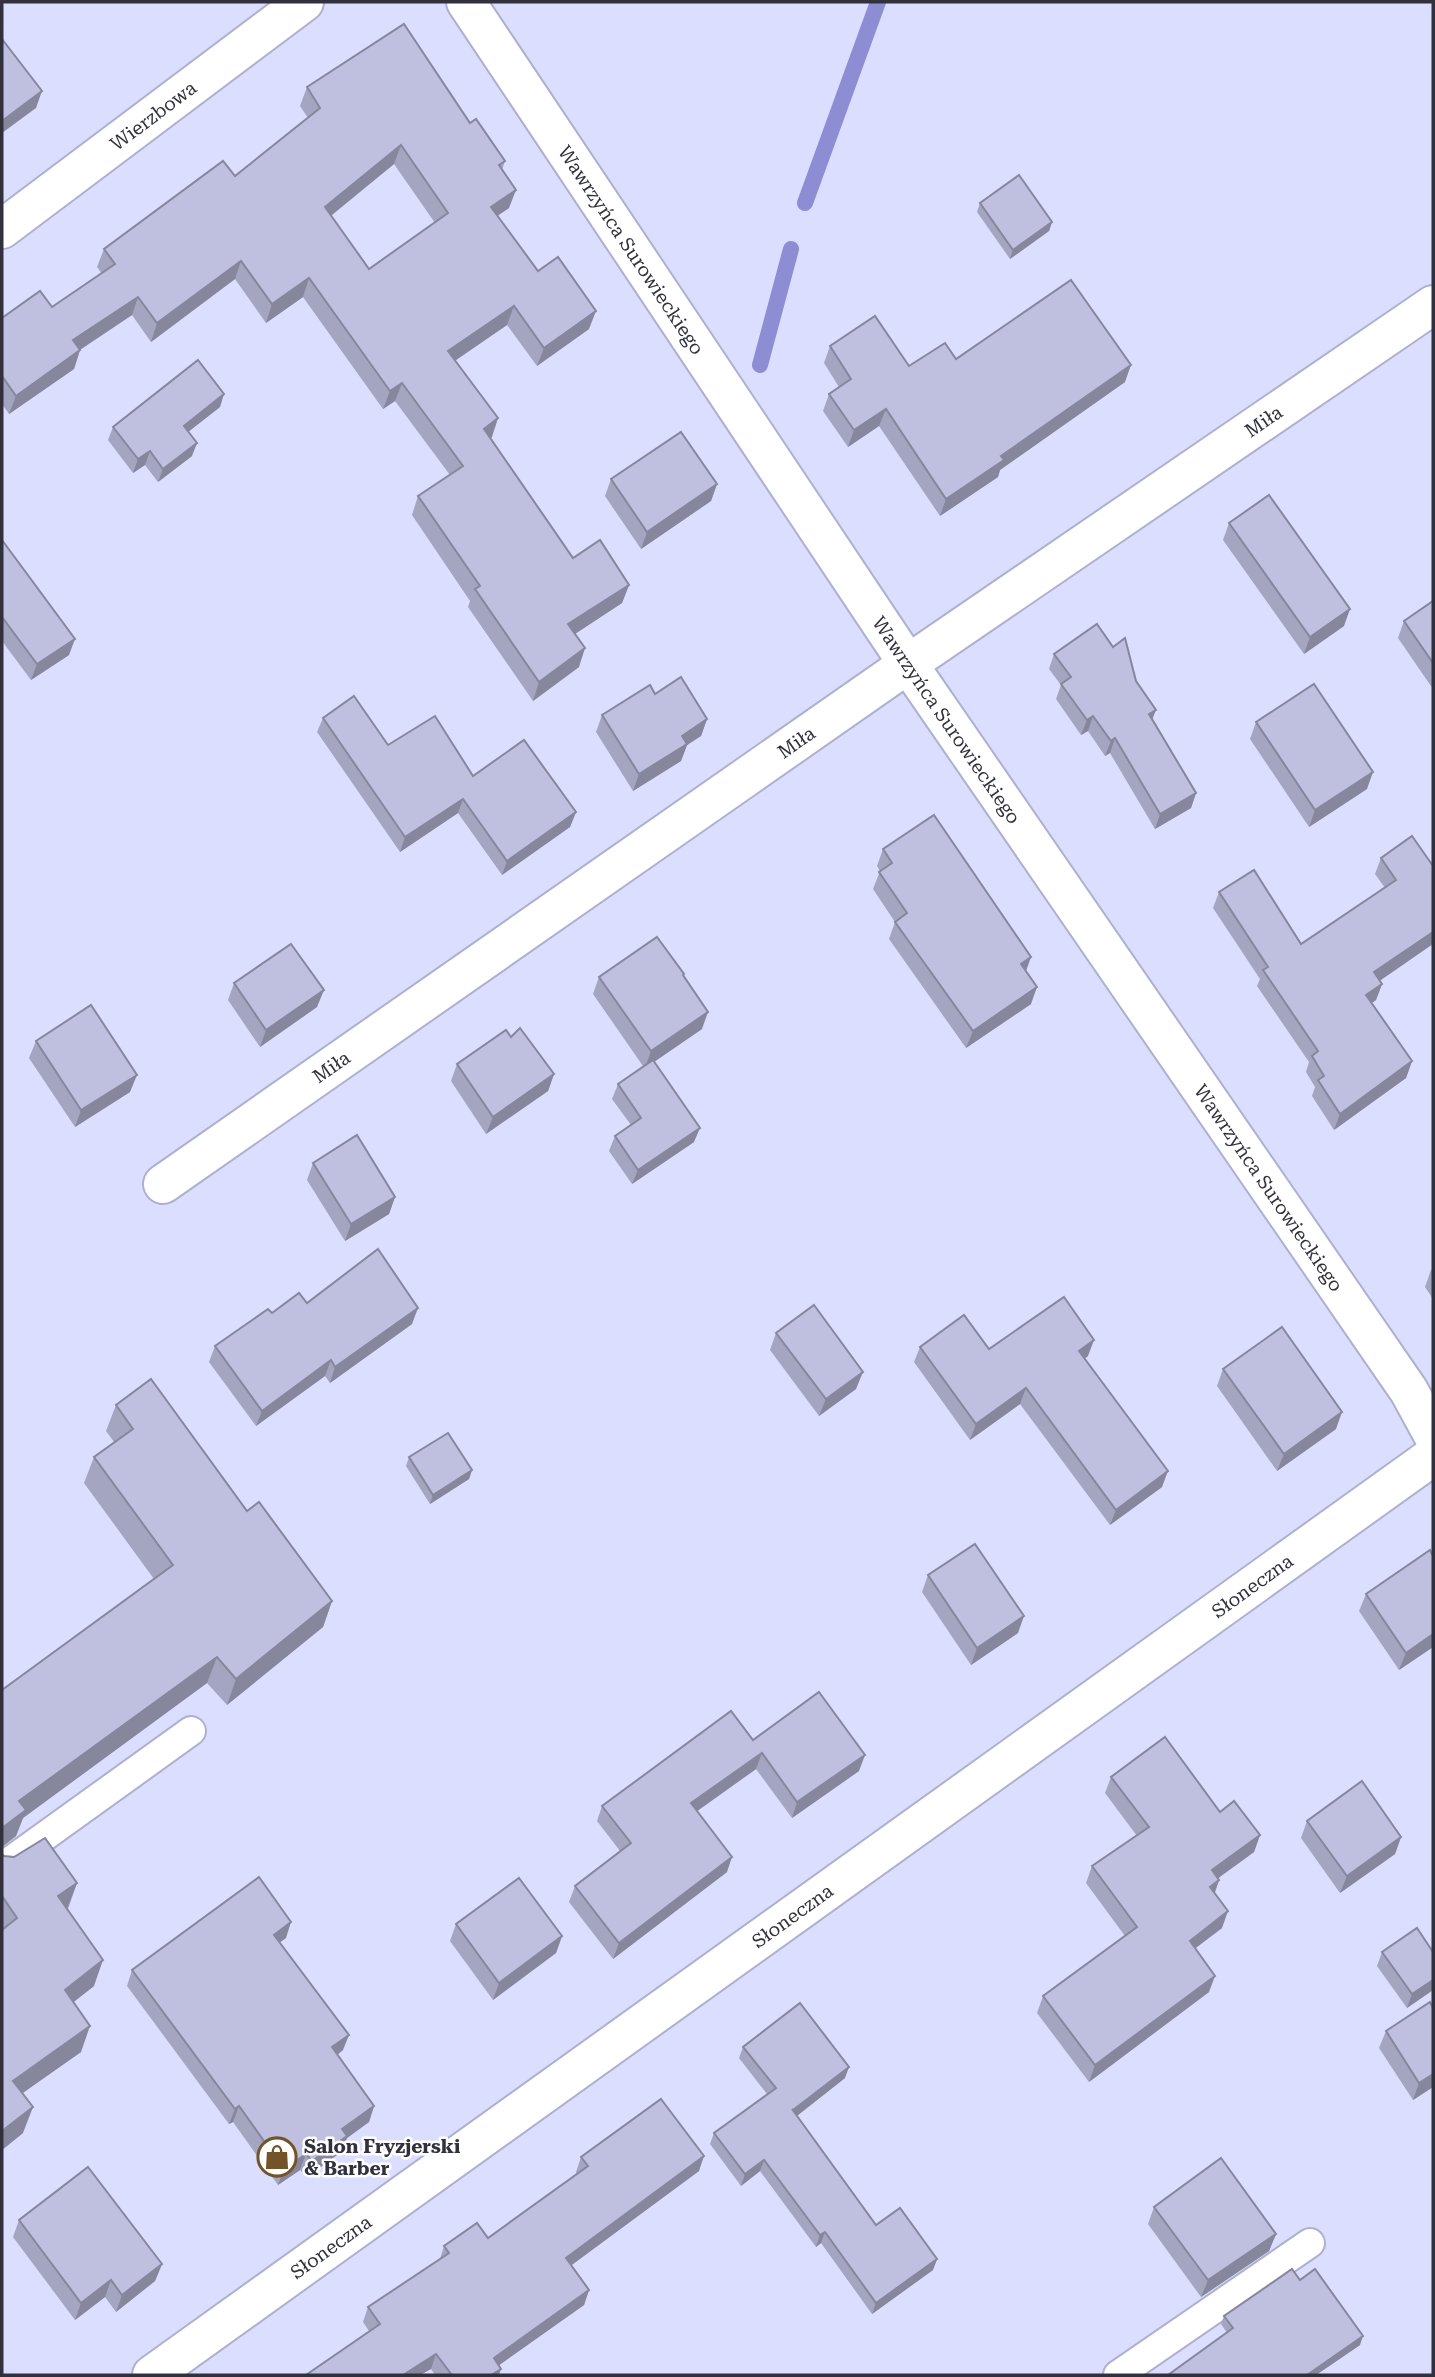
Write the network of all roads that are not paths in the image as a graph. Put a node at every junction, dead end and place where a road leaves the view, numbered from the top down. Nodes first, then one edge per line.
1 (304, 2) edge
2 (467, 2) edge
3 (2, 229) edge
4 (1433, 305) edge
5 (908, 664) junction
6 (163, 1184) dead end
7 (1433, 1435) edge
8 (1433, 1456) edge
9 (191, 1731) dead end
10 (2, 1867) edge
11 (1310, 2243) dead end
12 (152, 2375) edge
13 (1118, 2375) edge

1 - 3 street, Wierzbowa
2 - 5 street, Wawrzyńca Surowieckiego
4 - 5 street, Miła
5 - 6 street, Miła
5 - 7 street, Wawrzyńca Surowieckiego
8 - 12 street, Słoneczna
9 - 10 lane
11 - 13 lane

